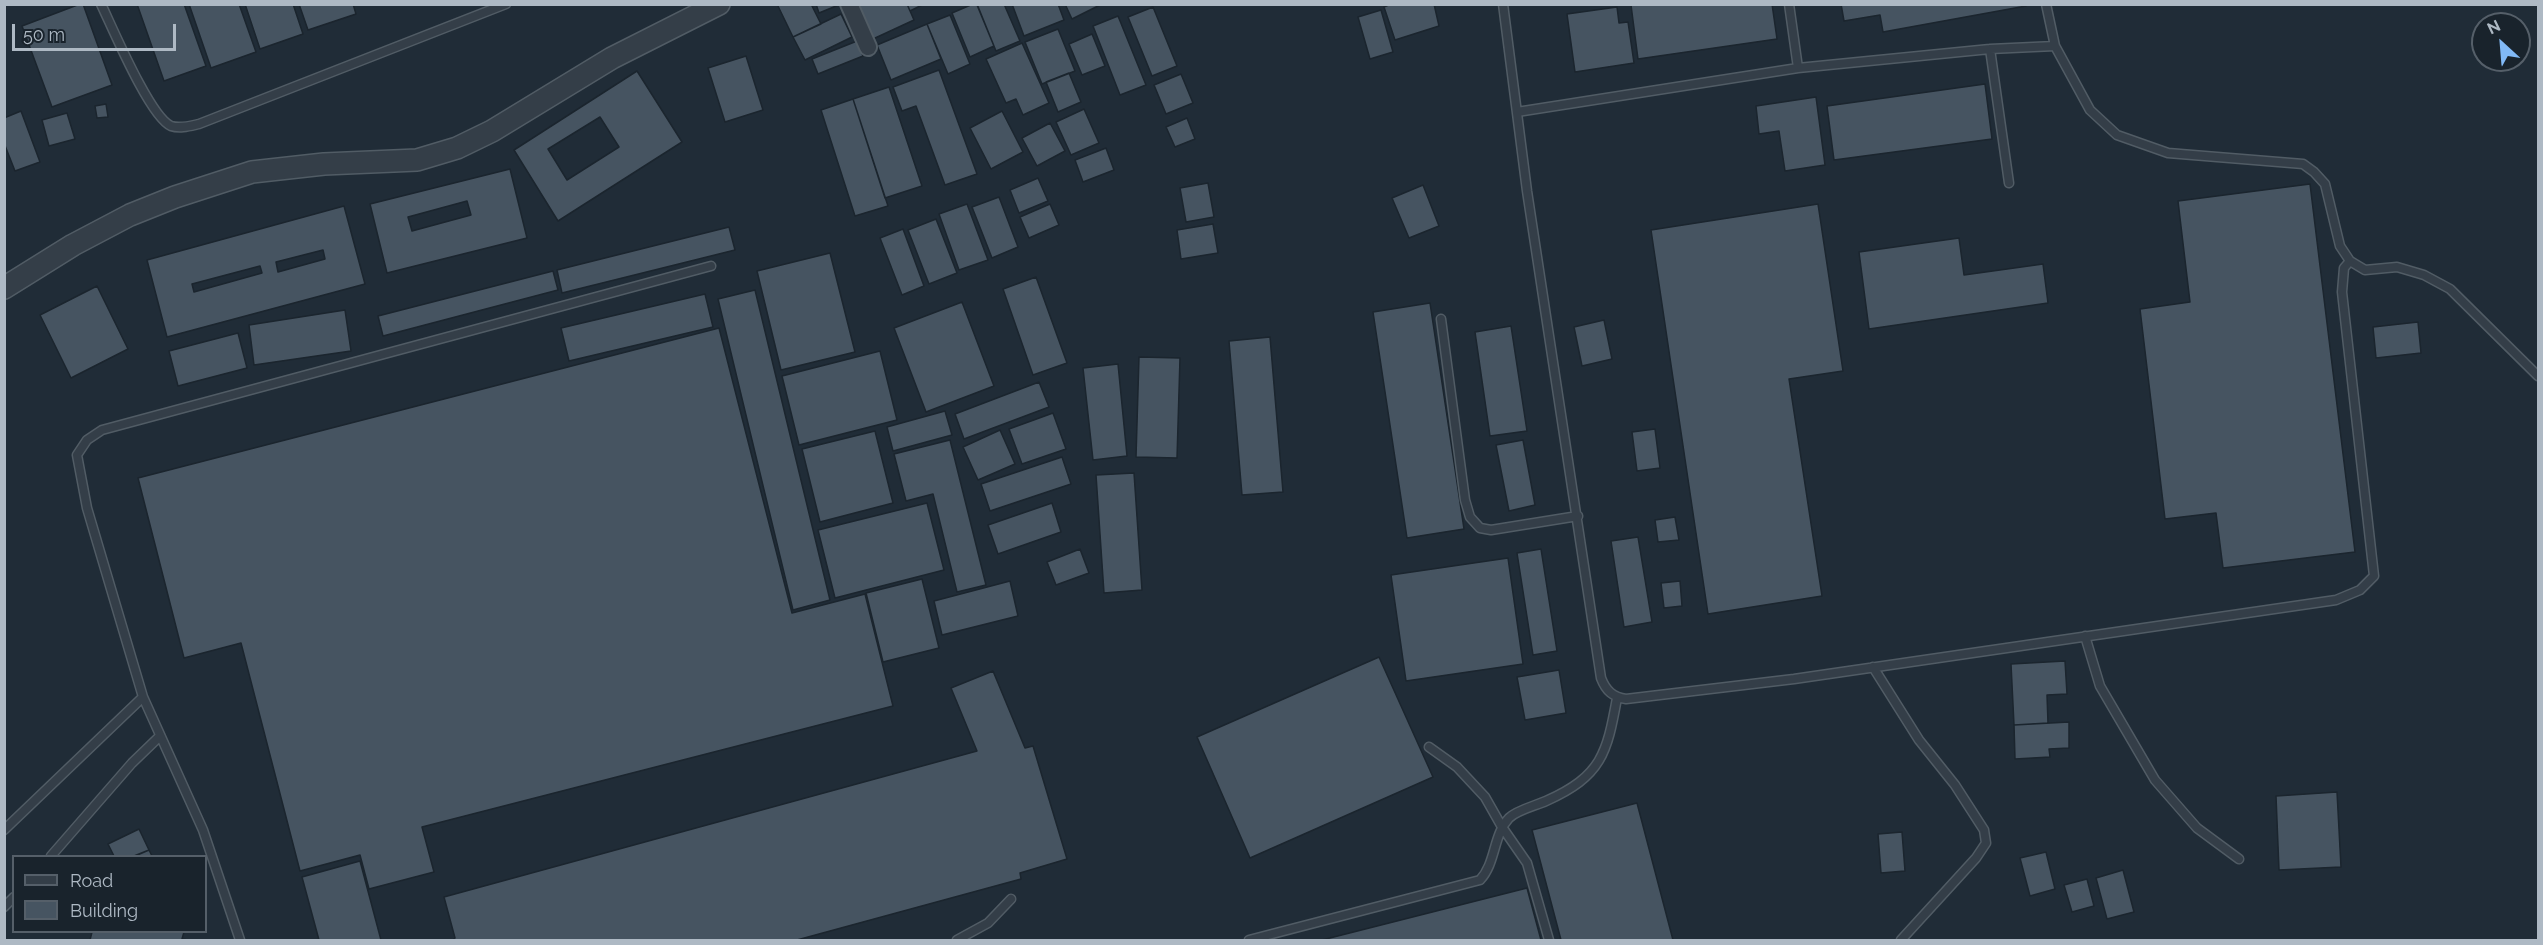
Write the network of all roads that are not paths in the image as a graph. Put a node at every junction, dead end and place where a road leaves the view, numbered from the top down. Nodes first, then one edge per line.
1 (101, 4) edge
2 (506, 4) edge
3 (719, 4) edge
4 (849, 4) edge
5 (1503, 4) edge
6 (1789, 4) edge
7 (2046, 4) edge
8 (2055, 46) junction
9 (868, 47) dead end
10 (1990, 49) junction
11 (1798, 68) junction
12 (1517, 112) junction
13 (2009, 183) dead end
14 (2350, 261) junction
15 (711, 266) dead end
16 (6, 284) edge
17 (1441, 320) dead end
18 (2538, 376) edge
19 (1578, 516) junction
20 (2085, 636) junction
21 (1873, 667) junction
22 (143, 697) junction
23 (1617, 698) junction
24 (160, 736) junction
25 (1429, 747) dead end
26 (1502, 827) junction
27 (4, 830) edge
28 (52, 855) edge
29 (2239, 859) dead end
30 (1011, 899) dead end
31 (240, 940) edge
32 (957, 940) edge
33 (1249, 940) edge
34 (1549, 940) edge
35 (1901, 940) edge

1 - 2 lane
3 - 16 street
4 - 9 street
5 - 12 lane
6 - 11 lane
7 - 8 lane
8 - 10 lane
8 - 14 lane
10 - 11 lane
10 - 13 lane
11 - 12 lane
12 - 19 lane
14 - 18 lane
14 - 20 lane
15 - 22 lane
17 - 19 lane
19 - 23 lane
20 - 21 lane
20 - 29 lane
21 - 23 lane
21 - 35 lane
22 - 24 lane
22 - 27 lane
23 - 26 lane
24 - 28 lane
24 - 31 lane
25 - 26 lane
26 - 33 lane
26 - 34 lane
30 - 32 lane

